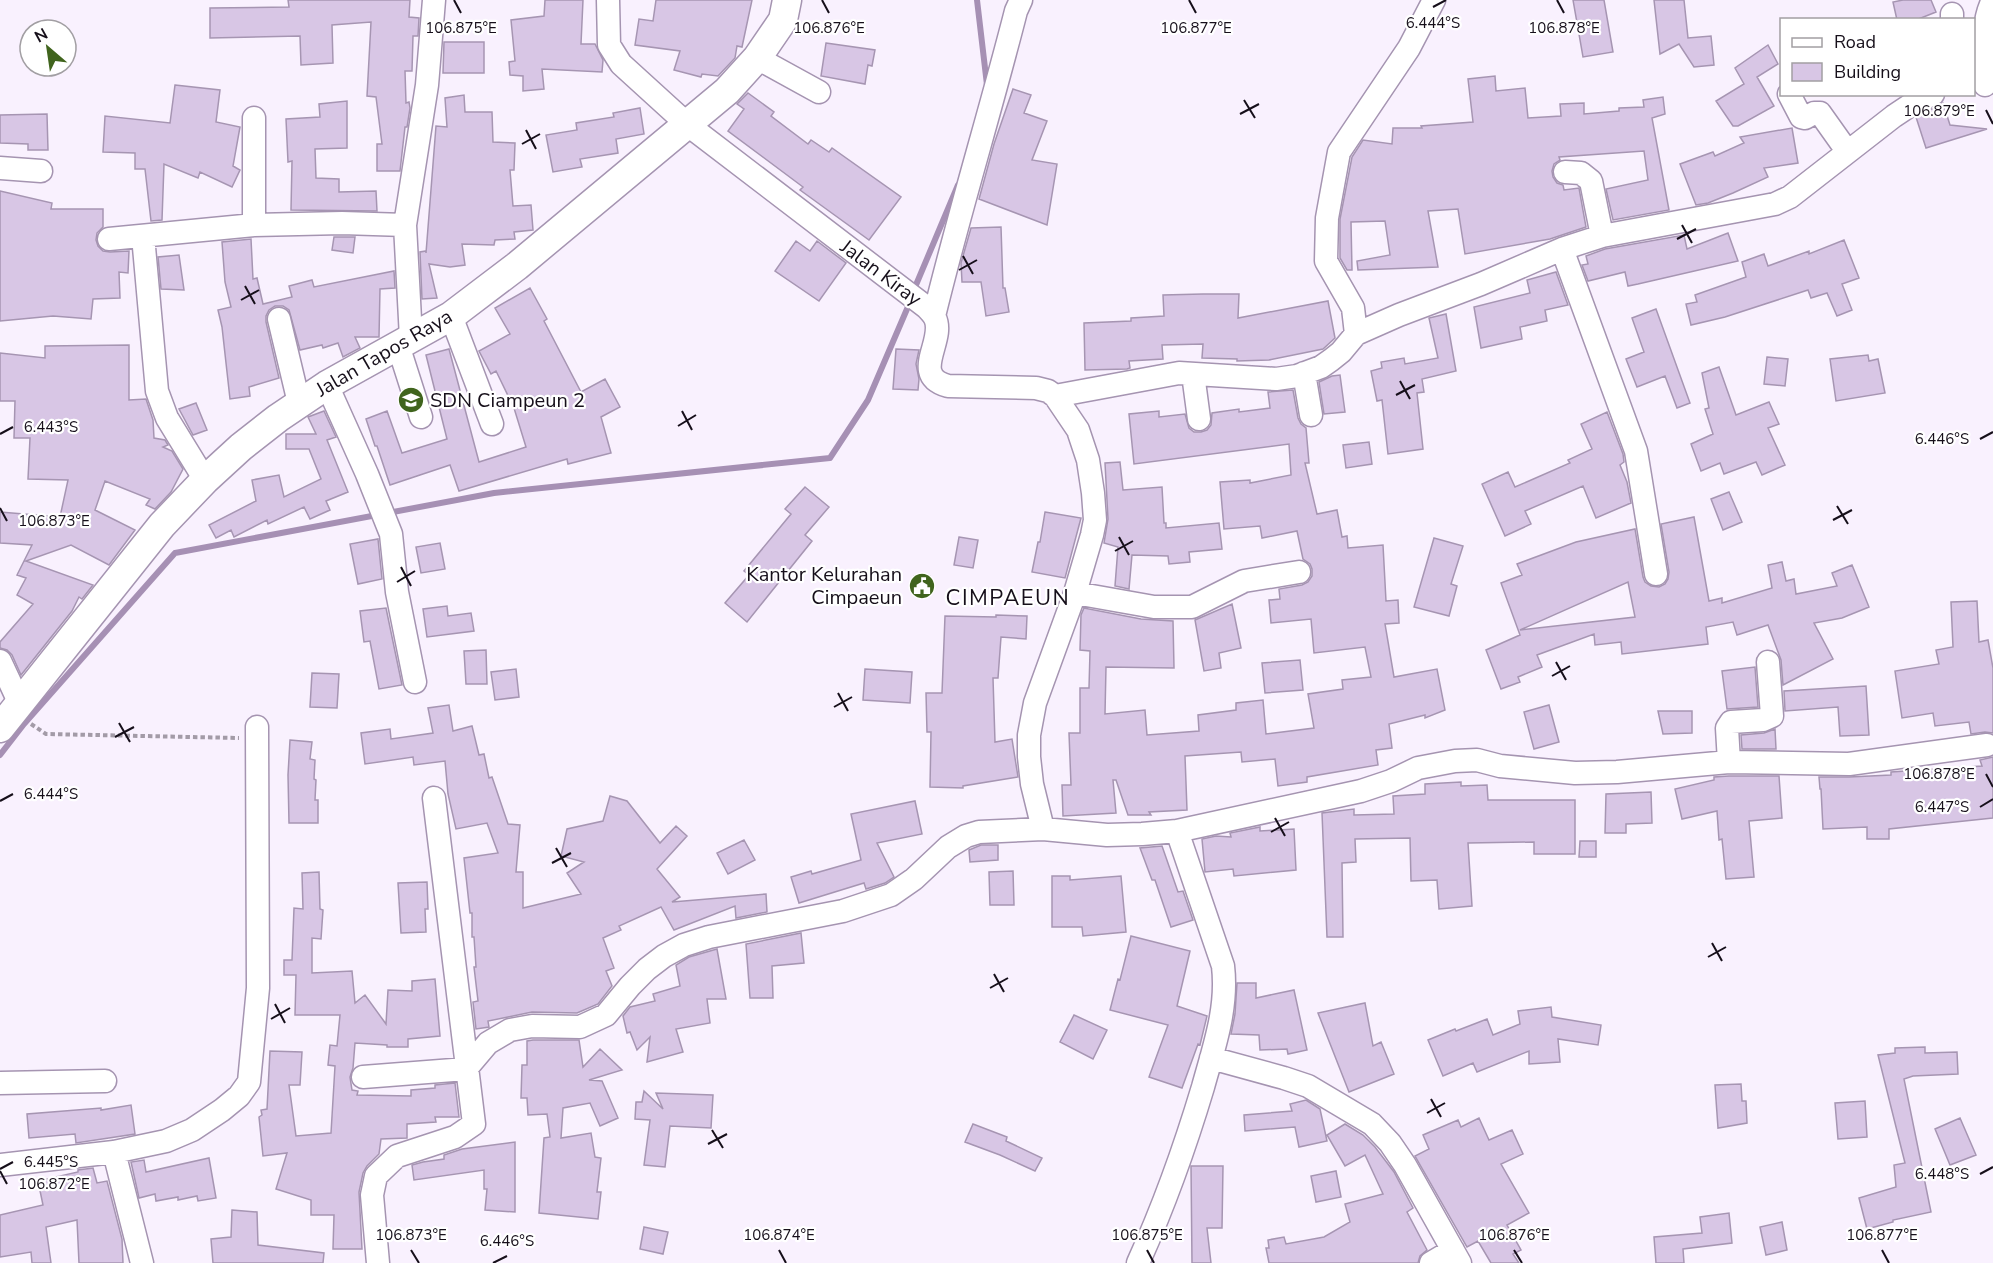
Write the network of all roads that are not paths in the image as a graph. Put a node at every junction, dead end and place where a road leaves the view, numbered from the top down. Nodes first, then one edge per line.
1 (434, 0) edge
2 (608, 0) edge
3 (788, 0) edge
4 (1021, 0) edge
5 (1434, 0) edge
6 (1993, 0) edge
7 (757, 58) junction
8 (1984, 86) edge
9 (819, 92) dead end
10 (1790, 96) edge
11 (1928, 96) edge
12 (254, 118) dead end
13 (688, 125) junction
14 (1847, 151) junction
15 (0, 168) edge
16 (41, 171) dead end
17 (1565, 172) dead end
18 (254, 225) junction
19 (405, 225) junction
20 (143, 236) junction
21 (1602, 236) junction
22 (109, 239) dead end
23 (1562, 249) junction
24 (930, 311) junction
25 (450, 316) junction
26 (279, 319) dead end
27 (1356, 334) junction
28 (405, 342) junction
29 (1304, 373) junction
30 (1193, 374) junction
31 (327, 385) junction
32 (1055, 396) junction
33 (299, 403) junction
34 (1311, 415) dead end
35 (421, 417) dead end
36 (1199, 419) dead end
37 (492, 424) dead end
38 (205, 480) junction
39 (1299, 572) dead end
40 (1656, 574) dead end
41 (1075, 593) junction
42 (0, 660) edge
43 (1768, 662) dead end
44 (414, 682) dead end
45 (10, 716) edge
46 (257, 733) road end
47 (1987, 745) dead end
48 (1729, 762) junction
49 (434, 798) dead end
50 (1042, 828) junction
51 (1177, 831) junction
52 (1211, 1058) junction
53 (466, 1069) junction
54 (363, 1077) dead end
55 (105, 1081) dead end
56 (0, 1083) edge
57 (114, 1152) junction
58 (0, 1165) edge
59 (1456, 1257) edge
60 (142, 1263) edge
61 (378, 1263) edge
62 (1138, 1263) edge
63 (1431, 1263) edge

1 - 19 street
2 - 13 street, Jalan Kiray
3 - 7 main road, Jalan Tapos Raya
4 - 24 street
5 - 27 street
6 - 8 street
7 - 9 street
7 - 13 main road, Jalan Tapos Raya
10 - 14 street
11 - 14 street
12 - 18 street
13 - 24 street, Jalan Kiray
13 - 25 main road, Jalan Tapos Raya
14 - 21 street
15 - 16 street
17 - 21 street
18 - 19 street
18 - 20 street
19 - 28 street
20 - 22 street
20 - 38 street
21 - 23 street
23 - 27 street
23 - 40 street
24 - 32 street, Jalan Kiray
25 - 28 main road, Jalan Tapos Raya
25 - 37 street
26 - 33 street
27 - 29 street
28 - 31 main road, Jalan Tapos Raya
28 - 35 street
29 - 30 street
29 - 34 street
30 - 32 street
30 - 36 street
31 - 33 main road, Jalan Tapos Raya
31 - 44 street
32 - 41 street
33 - 38 main road, Jalan Tapos Raya
38 - 45 main road, Jalan Tapos Raya
39 - 41 street
41 - 50 street
42 - 45 street
43 - 48 street
46 - 57 street
47 - 48 street
48 - 51 street
49 - 53 street
50 - 51 street
50 - 53 street
51 - 52 street
52 - 59 street
52 - 62 street
53 - 54 street
53 - 61 street
55 - 56 street
57 - 58 street
57 - 60 street
59 - 63 street

